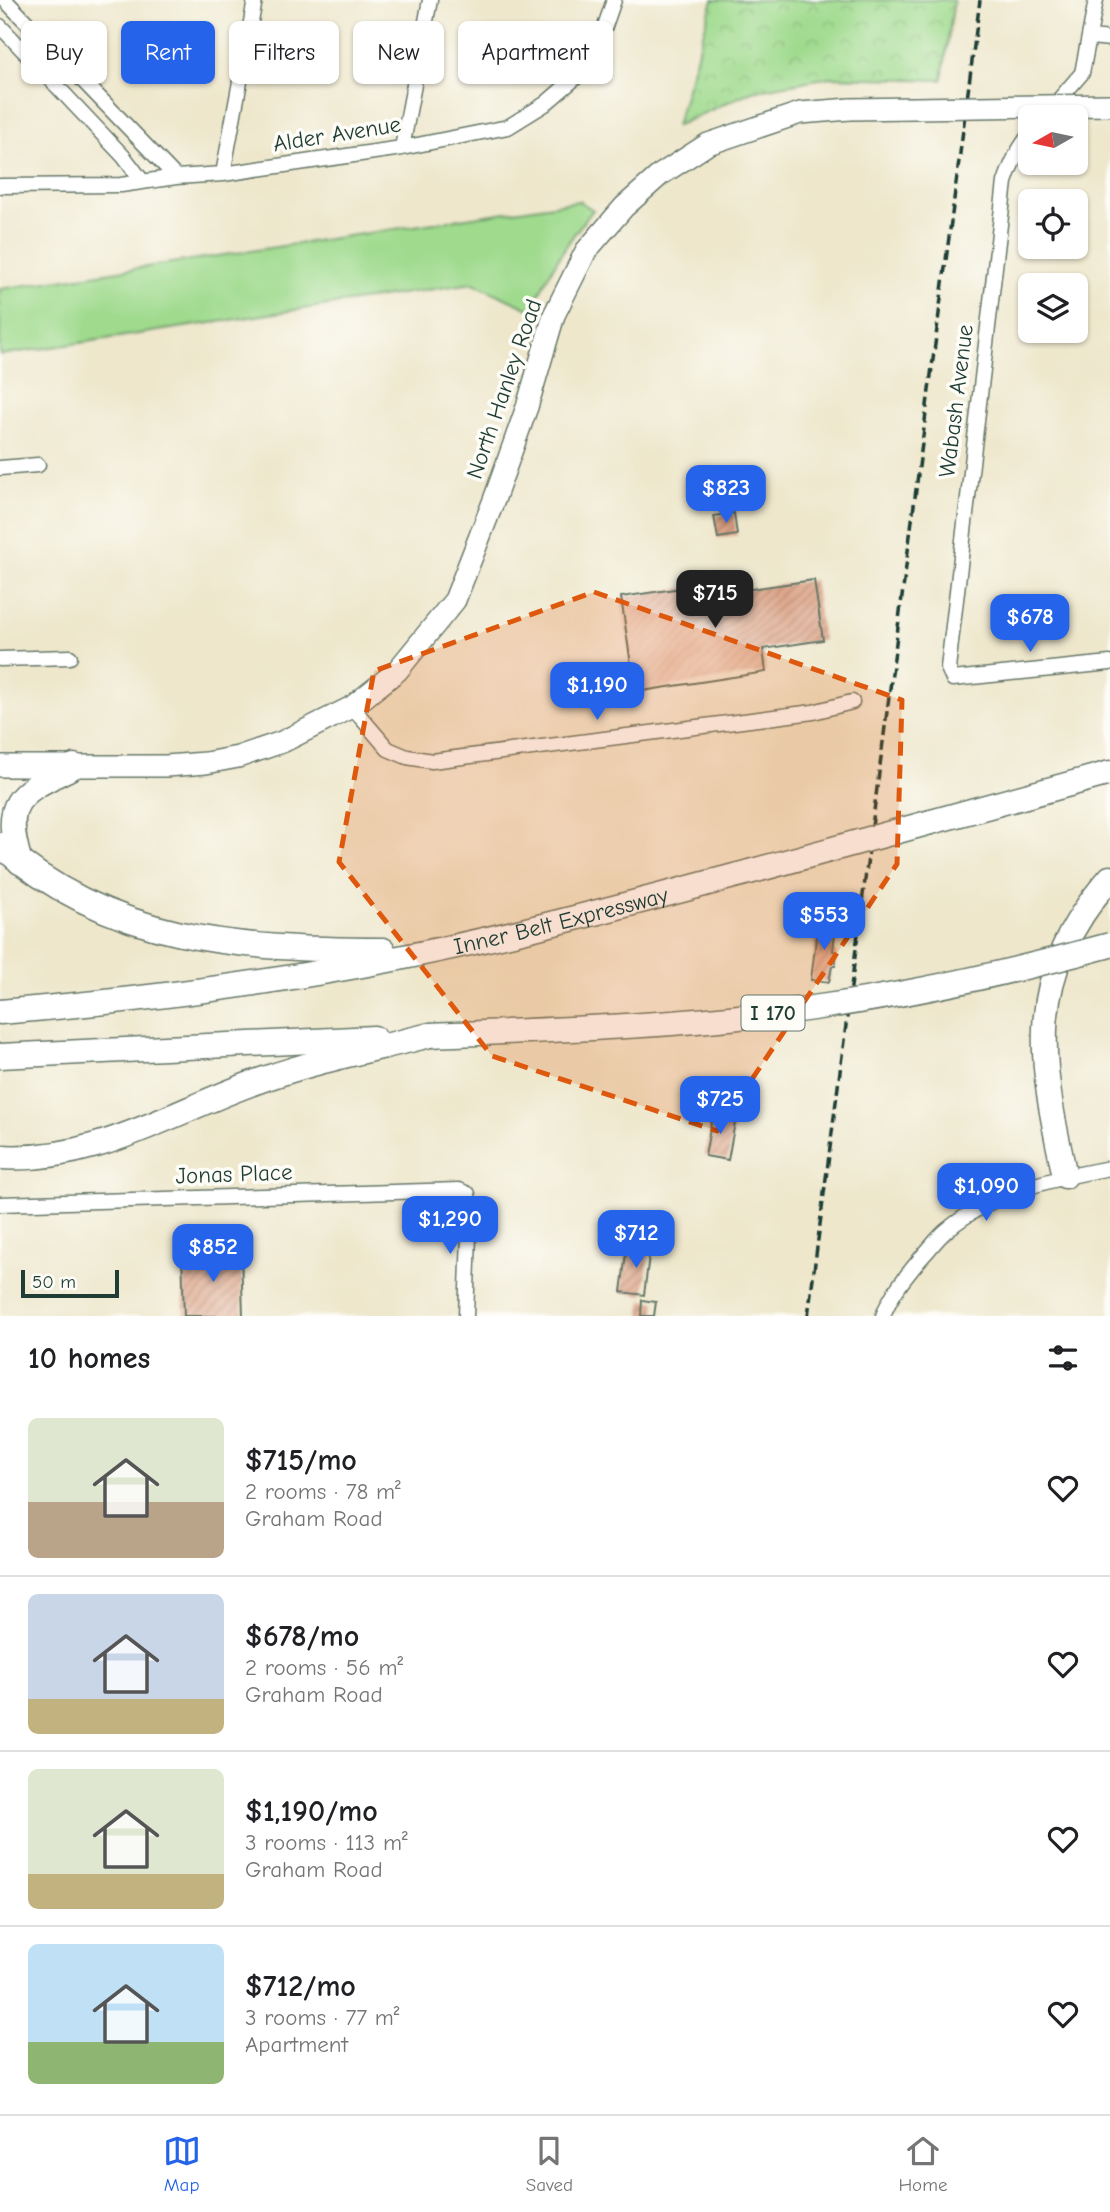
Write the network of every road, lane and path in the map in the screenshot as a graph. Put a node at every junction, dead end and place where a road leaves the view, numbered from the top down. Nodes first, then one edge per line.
1 (5, 0) edge
2 (255, 0) edge
3 (430, 0) edge
4 (614, 0) edge
5 (1096, 0) edge
6 (0, 26) edge
7 (1091, 37) junction
8 (1110, 39) edge
9 (1054, 105) edge
10 (1110, 105) edge
11 (402, 148) junction
12 (1018, 151) edge
13 (223, 174) junction
14 (176, 177) junction
15 (143, 182) junction
16 (0, 186) edge
17 (38, 465) dead end
18 (0, 468) edge
19 (70, 657) dead end
20 (0, 659) edge
21 (1110, 663) edge
22 (852, 702) dead end
23 (352, 707) junction
24 (0, 766) edge
25 (75, 766) junction
26 (1110, 773) edge
27 (0, 845) edge
28 (20, 862) junction
29 (1110, 878) edge
30 (1110, 900) edge
31 (1110, 945) edge
32 (436, 950) junction
33 (0, 1012) edge
34 (430, 1035) junction
35 (0, 1056) edge
36 (0, 1157) edge
37 (1110, 1168) edge
38 (1065, 1176) junction
39 (0, 1204) edge
40 (466, 1316) edge
41 (883, 1316) edge

1 - 14 street
2 - 13 street
3 - 11 street
4 - 11 street, Alder Avenue
5 - 7 street
6 - 15 street
7 - 8 street
7 - 9 street
10 - 23 main road, North Hanley Road, bridge
11 - 13 street, Alder Avenue
12 - 21 street, Wabash Avenue
13 - 14 street, Alder Avenue
14 - 15 street, Alder Avenue
15 - 16 street, Alder Avenue
17 - 18 street
19 - 20 street
22 - 23 street
23 - 25 main road, North Hanley Road
24 - 25 main road, North Hanley Road
25 - 28 highway
26 - 32 highway, Inner Belt Expressway, bridge
27 - 28 highway
28 - 32 highway
29 - 38 highway
30 - 38 highway
31 - 34 highway, I 170, bridge
32 - 33 highway, Inner Belt Expressway
34 - 35 highway, I 170
34 - 36 highway
37 - 38 street
38 - 41 street
39 - 40 street, Jonas Place

